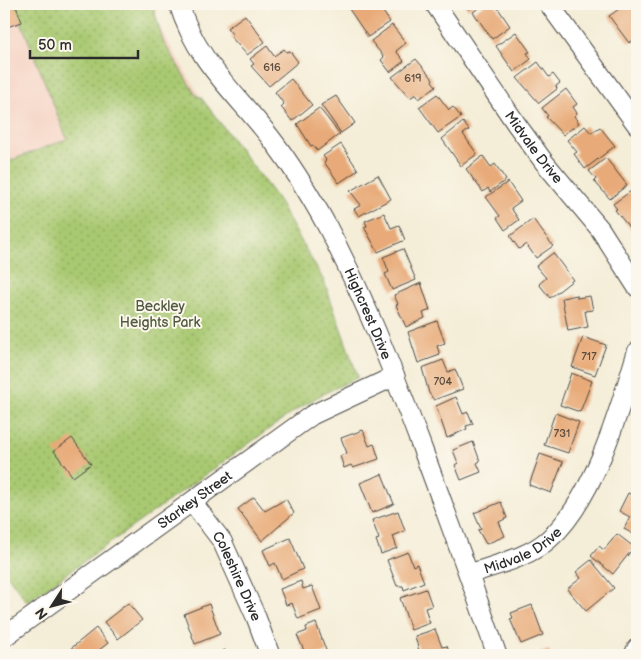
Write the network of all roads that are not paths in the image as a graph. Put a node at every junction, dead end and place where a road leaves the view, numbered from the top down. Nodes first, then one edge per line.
1 (179, 4) edge
2 (435, 4) edge
3 (549, 4) edge
4 (637, 125) edge
5 (637, 287) edge
6 (637, 352) edge
7 (395, 376) junction
8 (193, 503) junction
9 (469, 574) junction
10 (4, 637) edge
11 (637, 648) edge
12 (270, 655) edge
13 (497, 655) edge
14 (634, 655) edge

1 - 7 street, Highcrest Drive
2 - 5 street, Midvale Drive
3 - 4 street
6 - 9 street, Midvale Drive
7 - 8 street, Starkey Street
7 - 9 street, Highcrest Drive
8 - 10 street, Starkey Street
8 - 12 street, Coleshire Drive
9 - 13 street, Highcrest Drive
11 - 14 street

